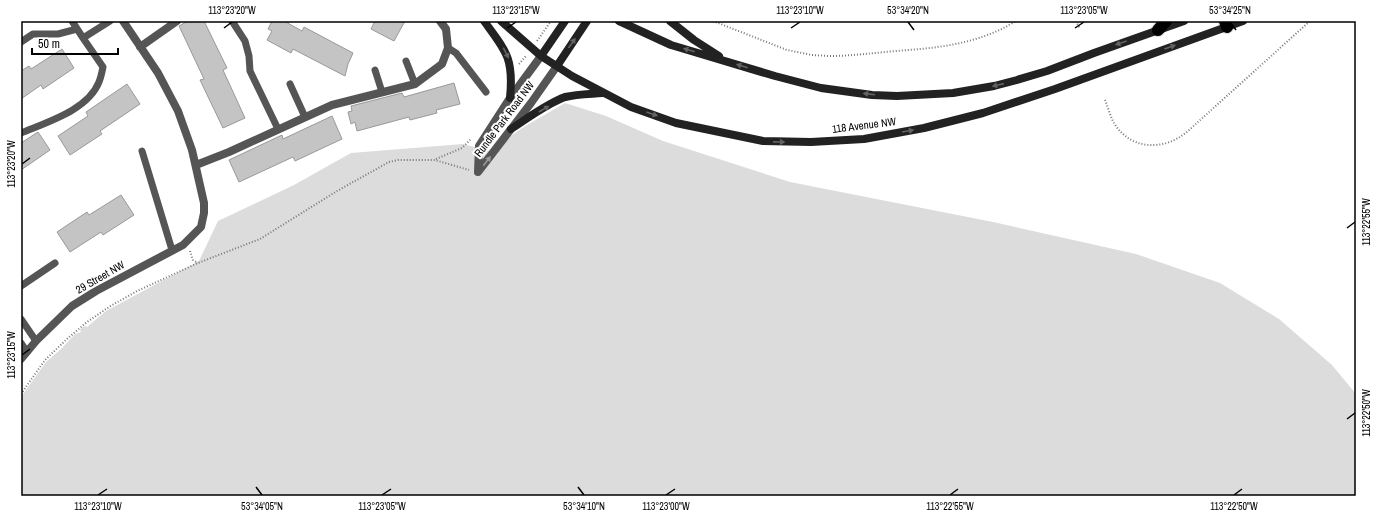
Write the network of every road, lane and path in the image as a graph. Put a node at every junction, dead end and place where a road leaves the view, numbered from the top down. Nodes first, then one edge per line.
1 (72, 21) edge
2 (110, 21) edge
3 (123, 21) edge
4 (177, 21) edge
5 (232, 21) edge
6 (440, 21) edge
7 (484, 21) edge
8 (501, 21) edge
9 (551, 21) edge
10 (565, 21) edge
11 (587, 21) edge
12 (619, 21) edge
13 (670, 21) edge
14 (713, 21) edge
15 (1016, 21) edge
16 (1076, 21) edge
17 (1166, 21) edge
18 (1184, 21) edge
19 (1243, 21) edge
20 (1310, 21) edge
21 (1226, 24) edge
22 (77, 29) junction
23 (1080, 30) dead end
24 (1158, 30) junction
25 (540, 36) dead end
26 (83, 38) junction
27 (21, 42) edge
28 (140, 47) junction
29 (448, 48) junction
30 (541, 56) junction
31 (524, 58) dead end
32 (406, 61) dead end
33 (727, 61) junction
34 (517, 65) dead end
35 (556, 66) junction
36 (375, 70) dead end
37 (290, 84) dead end
38 (415, 84) junction
39 (382, 92) junction
40 (486, 92) dead end
41 (602, 93) junction
42 (510, 98) junction
43 (1105, 100) dead end
44 (305, 117) junction
45 (278, 130) junction
46 (511, 130) junction
47 (21, 133) edge
48 (472, 137) dead end
49 (142, 151) dead end
50 (435, 160) junction
51 (196, 165) junction
52 (478, 172) junction
53 (189, 240) junction
54 (172, 250) junction
55 (55, 263) dead end
56 (198, 263) junction
57 (21, 286) edge
58 (21, 319) edge
59 (36, 341) junction
60 (21, 343) edge
61 (27, 352) junction
62 (21, 359) edge
63 (21, 394) edge

1 - 22 lane
2 - 26 lane
3 - 28 street
4 - 28 street
5 - 45 lane
6 - 29 street
7 -> 42 main road
8 - 30 main road, 118 Avenue NW
9 - 25 path
10 - 30 main road
35 -> 11 main road
33 -> 12 main road
13 - 33 main road
14 - 15 path
16 - 23 path
17 - 24 highway
18 - 24 main road
19 - 21 main road, 118 Avenue NW
20 - 43 path
41 -> 21 main road, 118 Avenue NW
22 - 26 lane
22 - 27 lane
24 -> 33 main road
26 - 47 lane
28 - 51 street
29 - 38 street
29 - 40 lane
30 - 35 main road, 118 Avenue NW
30 - 42 street, Rundle Park Road NW
31 - 34 path
32 - 38 lane
35 - 41 main road, 118 Avenue NW
35 - 46 street, Rundle Park Road NW
36 - 39 lane
37 - 44 lane
38 - 39 street
39 - 44 street
46 -> 41 main road
42 - 52 street, Rundle Park Road NW
44 - 45 street
45 - 51 street
52 -> 46 street, Rundle Park Road NW
48 - 50 path
49 - 54 lane
50 - 52 path
50 - 56 path
51 - 53 street, 29 Street NW
53 - 54 street, 29 Street NW
53 - 56 path
54 - 59 street, 29 Street NW
55 - 57 lane
56 - 63 path
58 - 59 lane
59 - 61 street, 29 Street NW
60 - 61 lane
61 - 62 street, 29 Street NW

